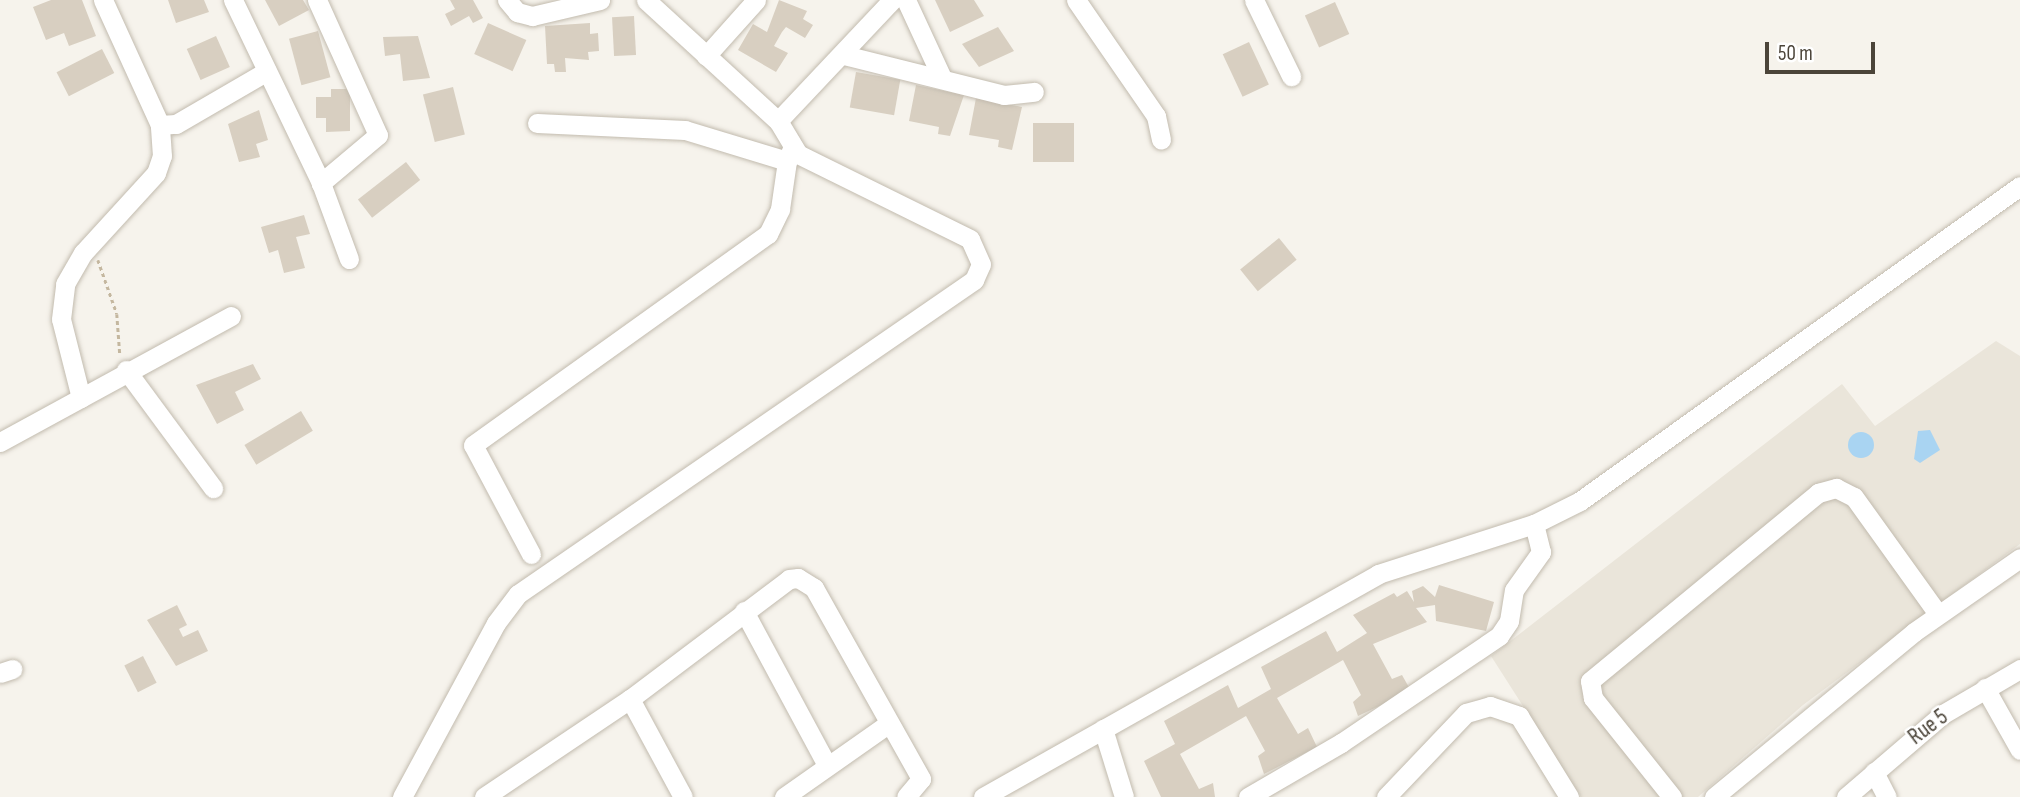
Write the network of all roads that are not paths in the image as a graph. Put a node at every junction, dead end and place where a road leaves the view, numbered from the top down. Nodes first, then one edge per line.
1 (103, 0) edge
2 (233, 0) edge
3 (317, 0) edge
4 (507, 0) edge
5 (600, 0) edge
6 (646, 0) edge
7 (756, 0) edge
8 (892, 0) edge
9 (906, 0) edge
10 (1076, 0) edge
11 (1254, 0) edge
12 (844, 55) junction
13 (706, 56) junction
14 (267, 71) junction
15 (1290, 76) dead end
16 (942, 78) junction
17 (1034, 92) dead end
18 (778, 121) junction
19 (537, 123) dead end
20 (160, 125) junction
21 (1161, 139) dead end
22 (790, 154) junction
23 (321, 183) junction
24 (2020, 186) edge
25 (349, 259) dead end
26 (231, 316) dead end
27 (126, 370) junction
28 (81, 398) junction
29 (0, 442) edge
30 (213, 488) dead end
31 (1534, 524) junction
32 (531, 554) dead end
33 (2020, 558) edge
34 (744, 611) junction
35 (1938, 614) junction
36 (2020, 669) edge
37 (1985, 688) junction
38 (630, 699) junction
39 (888, 724) junction
40 (1104, 729) junction
41 (2020, 750) edge
42 (827, 765) junction
43 (1874, 772) junction
44 (402, 797) edge
45 (485, 797) edge
46 (683, 797) edge
47 (784, 797) edge
48 (906, 797) edge
49 (983, 797) edge
50 (1124, 797) edge
51 (1248, 797) edge
52 (1386, 797) edge
53 (1569, 797) edge
54 (1672, 797) edge
55 (1714, 797) edge
56 (1846, 797) edge
57 (1887, 797) edge

1 - 20 street
2 - 14 street
3 - 23 street
4 - 5 street
6 - 13 street
7 - 13 street
8 - 12 street
9 - 16 street
10 - 21 street
11 - 15 street
12 - 16 street
12 - 18 street
13 - 18 street
14 - 20 street
14 - 23 street
16 - 17 street
18 - 22 street
19 - 22 street
20 - 28 street
22 - 32 street
22 - 44 street
23 - 25 street
24 - 31 street
26 - 27 street
27 - 28 street
27 - 30 street
28 - 29 street
31 - 40 street
31 - 51 street
33 - 35 street
34 - 38 street
34 - 39 street
34 - 42 street
35 - 54 street
35 - 55 street
36 - 37 street, Rue 5
37 - 41 street
37 - 43 street, Rue 5
38 - 45 street
38 - 46 street
39 - 42 street
39 - 48 street
40 - 49 street
40 - 50 street
42 - 47 street
43 - 56 street, Rue 5
43 - 57 street
52 - 53 street

